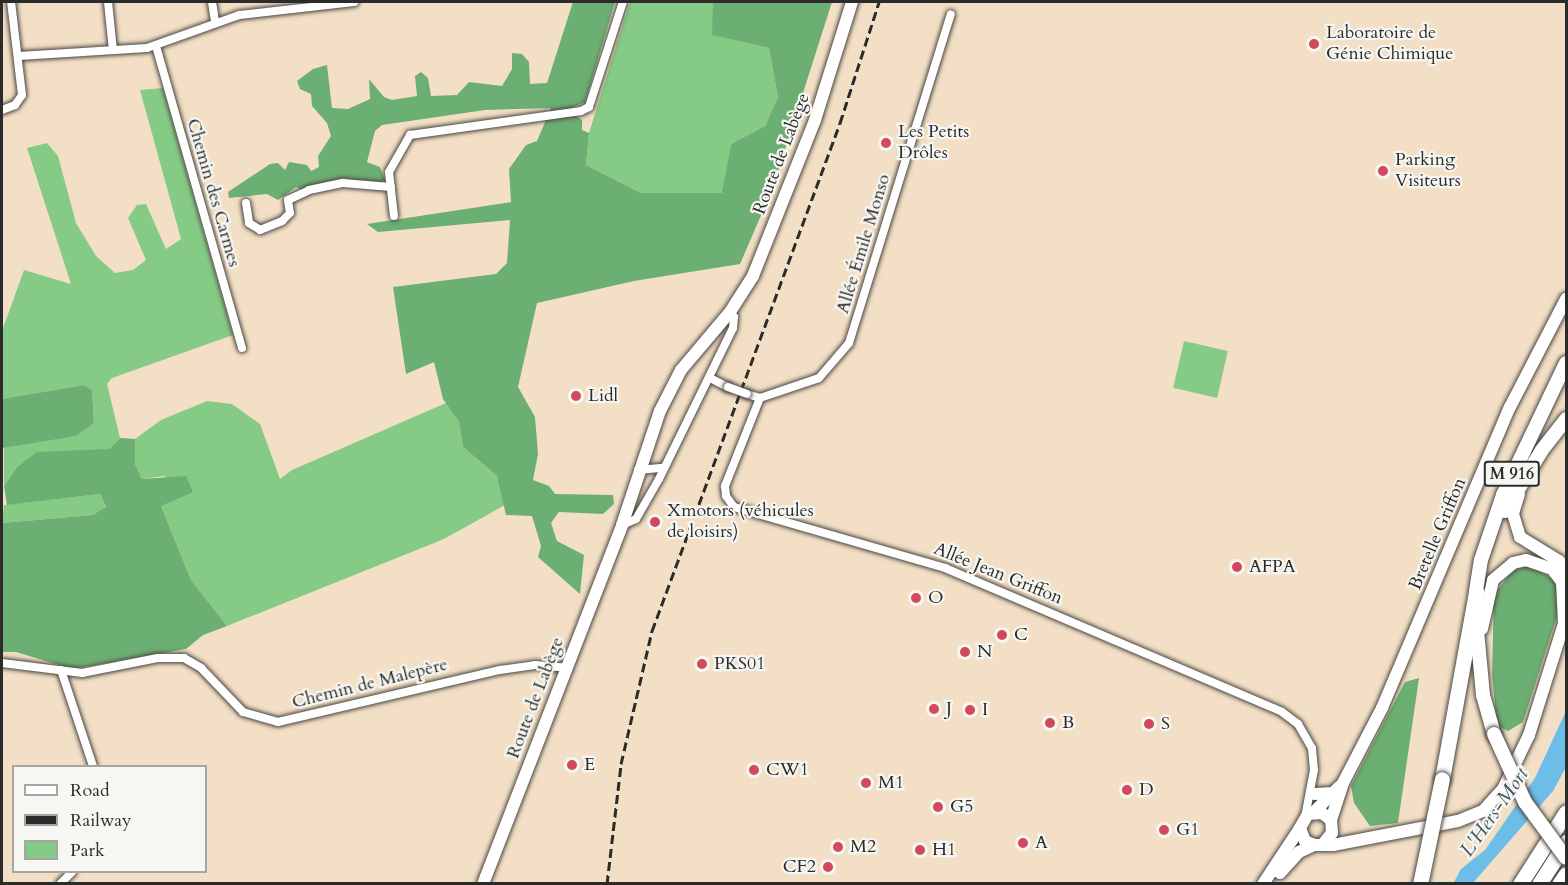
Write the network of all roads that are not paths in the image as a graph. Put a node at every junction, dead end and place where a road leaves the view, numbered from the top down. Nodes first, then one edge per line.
1 (11, 2) edge
2 (108, 2) edge
3 (212, 2) edge
4 (354, 2) edge
5 (623, 2) edge
6 (852, 2) edge
7 (951, 14) dead end
8 (215, 22) junction
9 (156, 46) junction
10 (113, 50) junction
11 (19, 56) junction
12 (2, 110) edge
13 (391, 187) junction
14 (246, 203) dead end
15 (394, 216) dead end
16 (1566, 299) edge
17 (730, 312) junction
18 (242, 348) dead end
19 (1566, 363) edge
20 (710, 378) junction
21 (760, 398) junction
22 (1566, 420) edge
23 (663, 468) junction
24 (638, 470) junction
25 (1524, 480) junction
26 (622, 525) junction
27 (1566, 571) edge
28 (1476, 591) junction
29 (1565, 621) edge
30 (1482, 629) junction
31 (2, 663) edge
32 (567, 668) junction
33 (61, 670) junction
34 (1494, 734) junction
35 (93, 765) edge
36 (1343, 783) junction
37 (1314, 791) junction
38 (1332, 793) junction
39 (1566, 812) edge
40 (1317, 817) junction
41 (1364, 839) junction
42 (1566, 842) edge
43 (1318, 844) junction
44 (1566, 858) edge
45 (71, 873) edge
46 (1566, 874) edge
47 (60, 884) edge
48 (483, 884) edge
49 (1263, 884) edge
50 (1271, 884) edge
51 (1420, 884) edge
52 (1520, 884) edge
53 (1539, 884) edge
54 (1559, 884) edge

1 - 11 street
2 - 10 street
3 - 8 street
4 - 8 street
5 - 13 street
6 - 17 main road, Route de Labège
7 - 21 street, Allée Émile Monso
8 - 9 street
9 - 10 street
9 - 18 street, Chemin des Carmes
10 - 11 street
11 - 12 street
13 - 14 street
13 - 15 street
16 - 36 main road, Bretelle Griffon
17 - 20 street, Route de Labège
17 - 24 main road, Route de Labège
19 - 28 highway, M 916
20 - 21 street, bridge
20 - 23 street, Route de Labège
21 - 37 street, Allée Jean Griffon
22 - 25 highway, M 916
23 - 24 street
23 - 26 street, Route de Labège
24 - 26 main road, Route de Labège
25 - 27 main road
25 - 30 highway, M 916
26 - 32 main road, Route de Labège
28 - 34 highway, M 916
28 - 51 highway, bridge
29 - 30 main road
29 - 41 main road
30 - 34 highway, M 916
31 - 33 street, Chemin de Malepère
32 - 33 street, Chemin de Malepère
32 - 48 main road, Route de Labège
33 - 35 street
34 - 44 highway, M 916, bridge
36 - 38 main road, Bretelle Griffon
36 - 40 main road, Bretelle Griffon
37 - 38 main road
37 - 40 street, Allée Jean Griffon
37 - 40 street, Allée Jean Griffon
38 - 40 main road, Bretelle Griffon
39 - 52 highway
40 - 41 main road
40 - 43 main road
40 - 43 main road
40 - 49 main road
41 - 43 main road
42 - 53 highway
43 - 50 main road
45 - 47 street
46 - 54 highway

